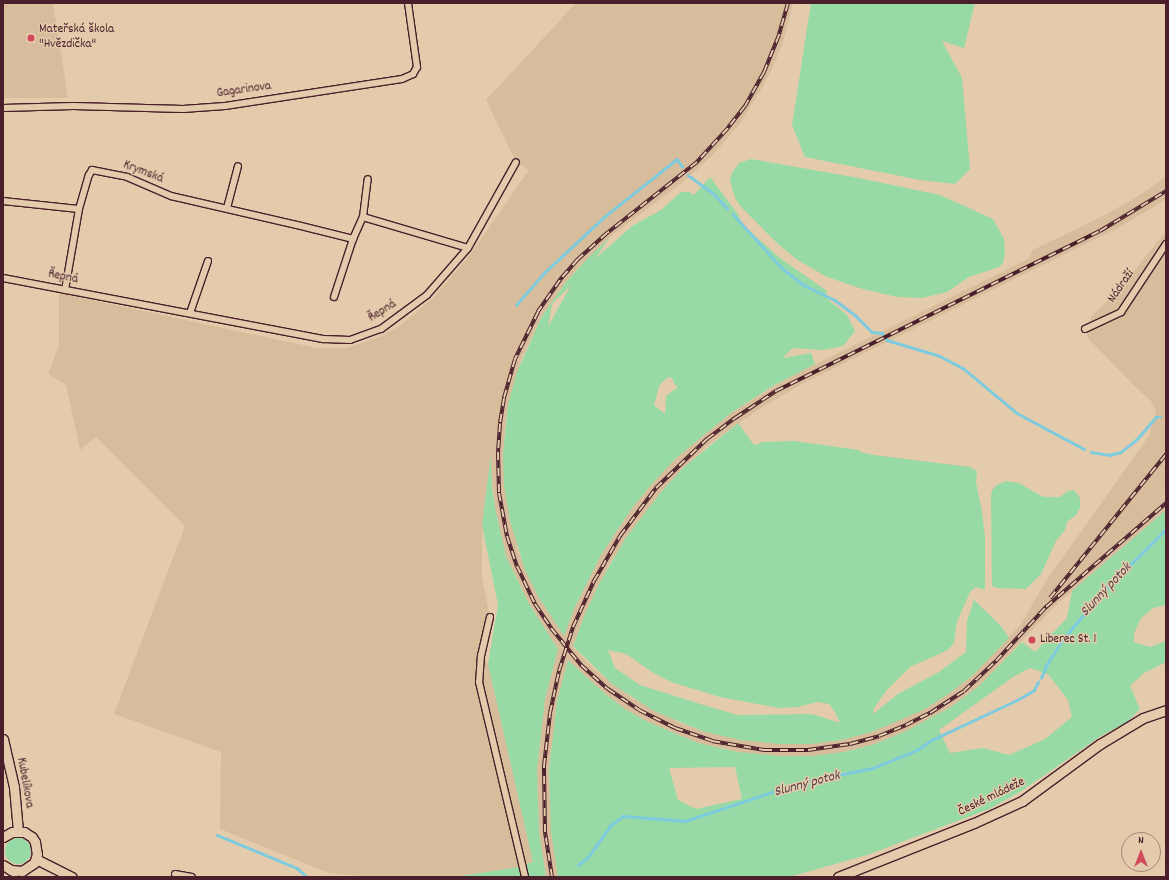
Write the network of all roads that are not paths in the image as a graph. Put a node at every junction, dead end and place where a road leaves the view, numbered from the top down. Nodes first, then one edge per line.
1 (408, 3) edge
2 (3, 108) edge
3 (516, 162) dead end
4 (238, 166) dead end
5 (368, 179) dead end
6 (3, 201) edge
7 (226, 208) junction
8 (79, 209) junction
9 (363, 217) junction
10 (353, 239) junction
11 (1166, 244) edge
12 (468, 248) junction
13 (208, 261) dead end
14 (3, 278) edge
15 (65, 290) junction
16 (334, 297) dead end
17 (190, 313) junction
18 (1085, 329) dead end
19 (490, 617) dead end
20 (1166, 710) edge
21 (3, 739) edge
22 (18, 831) junction
23 (3, 837) edge
24 (36, 859) junction
25 (3, 865) edge
26 (15, 874) edge
27 (175, 874) dead end
28 (72, 877) edge
29 (192, 877) edge
30 (525, 877) edge
31 (838, 877) edge

1 - 2 street, Gagarinova
3 - 12 street, Řepná
4 - 7 street
5 - 9 street
6 - 8 street
7 - 8 street, Krymská
7 - 10 street, Krymská
8 - 15 street, Krymská
9 - 10 street
9 - 12 street
10 - 16 street
11 - 18 street, Nádraží
12 - 17 street, Řepná
13 - 17 street
14 - 15 street, Řepná
15 - 17 street, Řepná
19 - 30 street
20 - 31 street, České mládeže
21 - 22 street, Kubelíkova
22 - 23 street
22 - 24 street
24 - 26 street
24 - 28 street
25 - 26 street
27 - 29 street

